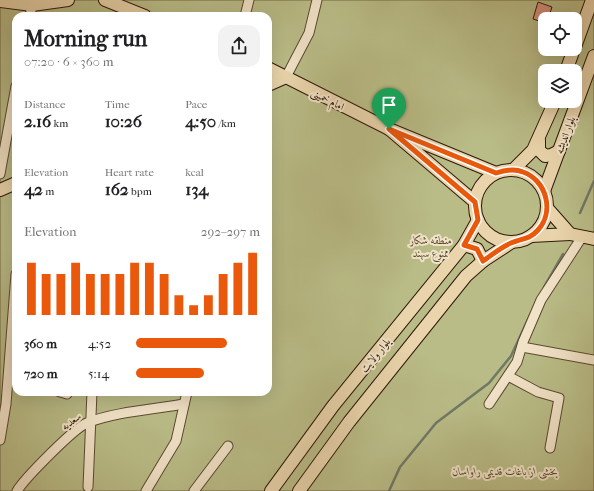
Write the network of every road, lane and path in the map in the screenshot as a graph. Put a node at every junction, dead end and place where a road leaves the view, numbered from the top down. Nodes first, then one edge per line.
1 (68, 0) edge
2 (105, 0) edge
3 (249, 0) edge
4 (317, 0) edge
5 (592, 0) edge
6 (0, 1) edge
7 (55, 1) edge
8 (31, 10) edge
9 (135, 12) edge
10 (246, 12) edge
11 (582, 28) edge
12 (594, 56) edge
13 (272, 70) edge
14 (286, 77) junction
15 (272, 83) edge
16 (552, 108) edge
17 (12, 113) edge
18 (0, 116) edge
19 (12, 118) edge
20 (389, 129) junction
21 (539, 140) junction
22 (559, 151) junction
23 (512, 170) junction
24 (496, 173) junction
25 (0, 174) edge
26 (12, 185) edge
27 (0, 190) edge
28 (544, 191) junction
29 (475, 202) junction
30 (547, 208) junction
31 (478, 220) junction
32 (531, 236) junction
33 (582, 237) edge
34 (512, 242) junction
35 (464, 245) junction
36 (483, 261) junction
37 (522, 347) junction
38 (594, 360) edge
39 (508, 376) junction
40 (12, 381) edge
41 (92, 396) edge
42 (186, 396) edge
43 (184, 404) junction
44 (489, 404) dead end
45 (91, 422) junction
46 (1, 426) edge
47 (0, 440) edge
48 (228, 446) dead end
49 (550, 448) dead end
50 (88, 487) dead end
51 (17, 491) edge
52 (146, 491) edge
53 (194, 491) edge
54 (271, 491) edge
55 (299, 491) edge

1 - 7 main road
2 - 9 main road
3 - 10 street
4 - 14 street
5 - 11 main road
6 - 8 main road
7 - 8 main road
12 - 22 main road, بلوار اندیشه
13 - 14 main road, امام خمینی
14 - 15 main road
14 - 20 main road, امام خمینی
16 - 21 main road, بلوار اندیشه
17 - 18 street
19 - 25 street
20 - 24 main road
20 - 29 main road
21 - 22 main road
21 - 23 main road, بلوار اندیشه
22 - 28 main road, بلوار اندیشه
23 - 24 main road
23 - 28 main road
24 - 29 main road
26 - 27 main road
28 - 30 main road
29 - 31 main road
30 - 32 main road
30 - 33 main road
31 - 34 main road
31 - 35 main road, بلوار ولایت
32 - 33 main road
32 - 34 main road
33 - 37 street
34 - 36 main road, بلوار ولایت
35 - 36 main road
35 - 54 main road, بلوار ولایت
36 - 55 main road, بلوار ولایت
37 - 38 street
37 - 39 street
39 - 44 street
39 - 49 street
40 - 46 street
41 - 45 street
42 - 43 street
43 - 45 street, سعدیه
43 - 52 street
45 - 50 street
45 - 51 street, سعدیه
46 - 47 street
48 - 53 street

